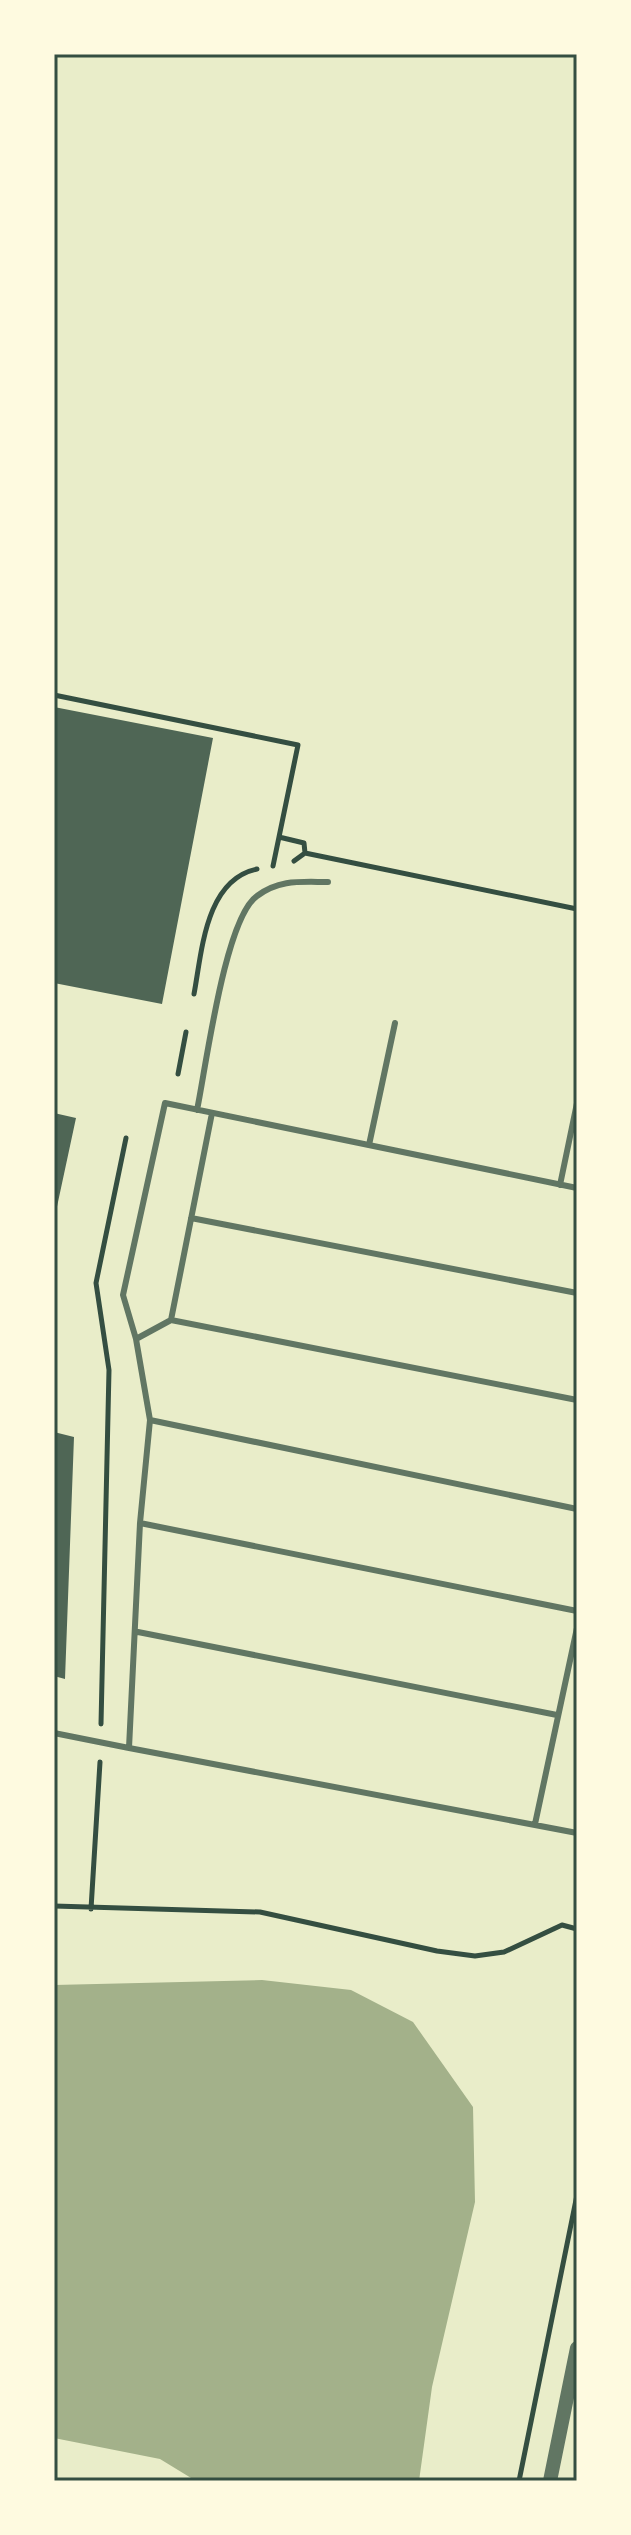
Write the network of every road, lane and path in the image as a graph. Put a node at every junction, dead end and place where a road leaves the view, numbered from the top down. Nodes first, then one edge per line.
1 (54, 695) edge
2 (279, 837) junction
3 (305, 853) junction
4 (291, 863) dead end
5 (328, 882) dead end
6 (577, 909) edge
7 (192, 1002) dead end
8 (189, 1016) dead end
9 (395, 1023) dead end
10 (178, 1074) dead end
11 (577, 1103) edge
12 (197, 1110) junction
13 (212, 1113) junction
14 (126, 1138) dead end
15 (369, 1145) junction
16 (560, 1185) junction
17 (577, 1188) edge
18 (191, 1218) junction
19 (577, 1293) edge
20 (171, 1320) junction
21 (136, 1339) junction
22 (577, 1400) edge
23 (150, 1420) junction
24 (577, 1509) edge
25 (140, 1523) junction
26 (577, 1611) edge
27 (577, 1628) edge
28 (138, 1632) junction
29 (557, 1715) junction
30 (54, 1733) edge
31 (101, 1742) junction
32 (129, 1748) junction
33 (535, 1824) junction
34 (577, 1833) edge
35 (54, 1906) edge
36 (91, 1909) junction
37 (577, 1929) edge
38 (577, 2195) edge
39 (577, 2348) edge
40 (519, 2481) edge
41 (550, 2481) edge

1 - 2 path
2 - 3 path
2 - 7 path
3 - 4 path
3 - 6 path
5 - 12 lane
8 - 10 path
9 - 15 lane
11 - 16 lane
12 - 13 lane
12 - 21 lane
13 - 15 lane
13 - 18 lane
14 - 31 path
15 - 16 lane
16 - 17 lane
18 - 19 lane
18 - 20 lane
20 - 21 lane
20 - 22 lane
21 - 23 lane
23 - 24 lane
23 - 25 lane
25 - 26 lane
25 - 28 lane
27 - 29 lane
28 - 29 lane
28 - 32 lane
29 - 33 lane
30 - 31 lane
31 - 32 lane
31 - 36 path
32 - 33 lane
33 - 34 lane
35 - 36 path
36 - 37 path
38 - 40 path
39 - 41 street

